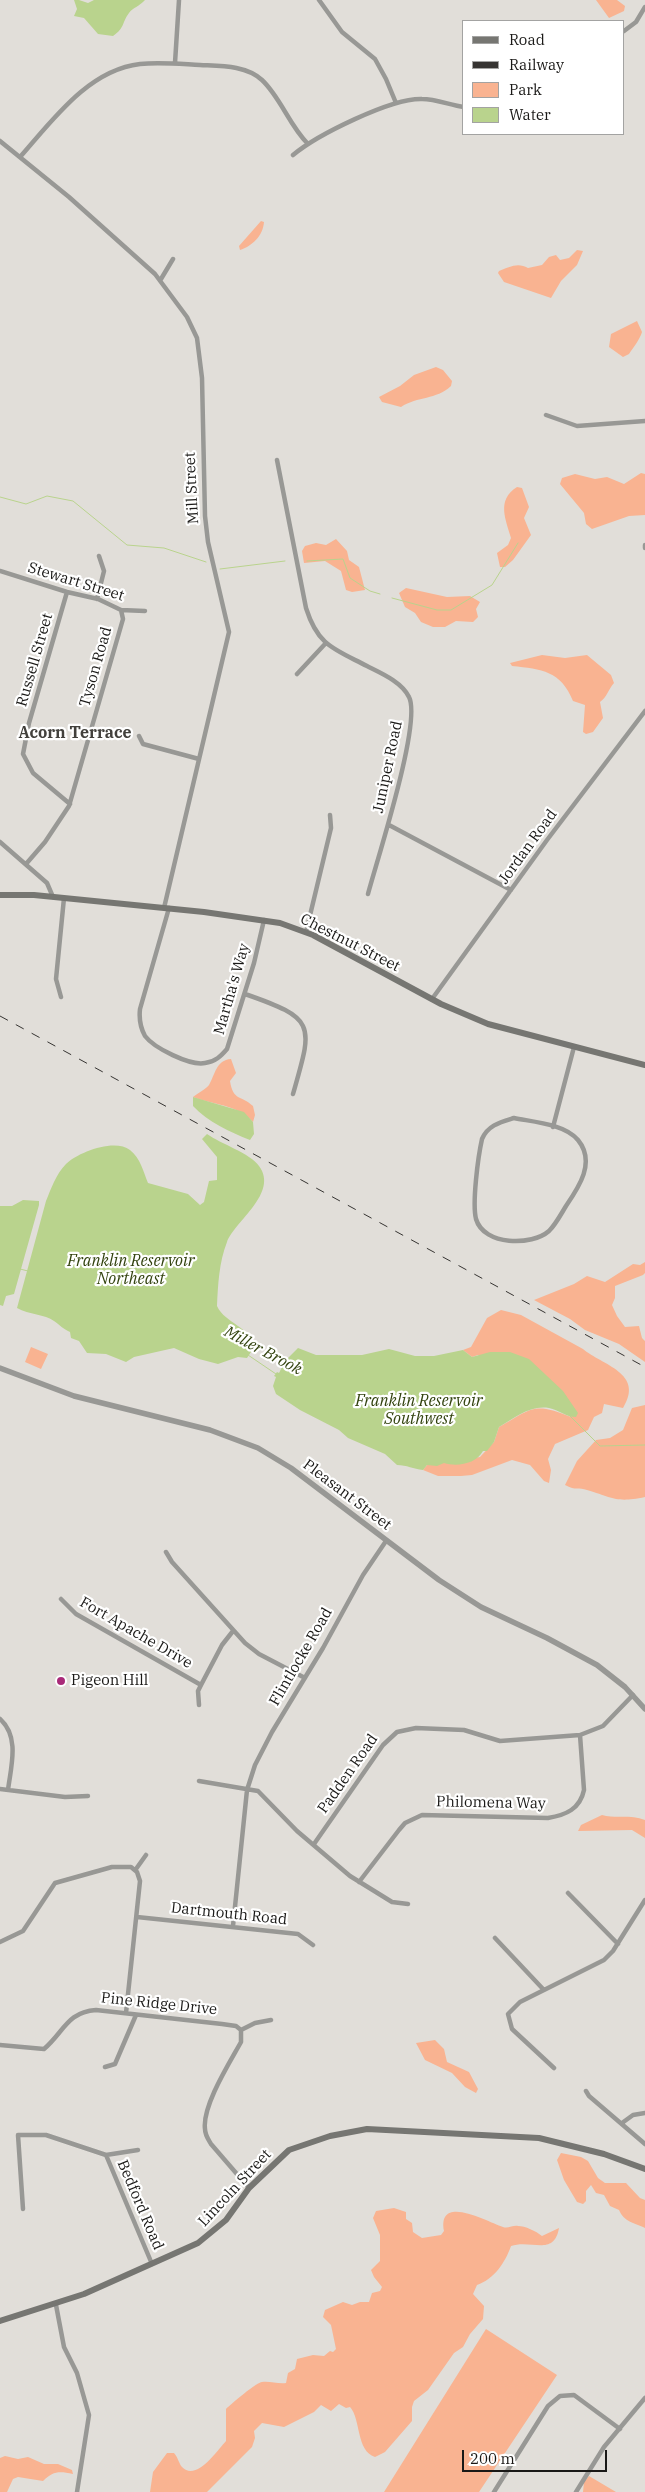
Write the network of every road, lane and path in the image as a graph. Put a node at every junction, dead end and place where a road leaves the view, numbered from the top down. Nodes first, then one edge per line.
1 (179, 0) edge
2 (319, 0) edge
3 (645, 7) edge
4 (625, 30) edge
5 (175, 63) junction
6 (396, 103) junction
7 (462, 107) edge
8 (0, 141) edge
9 (308, 144) junction
10 (293, 155) dead end
11 (20, 157) junction
12 (173, 259) dead end
13 (161, 280) junction
14 (546, 415) dead end
15 (645, 421) edge
16 (277, 460) dead end
17 (99, 556) dead end
18 (0, 571) edge
19 (67, 592) junction
20 (96, 599) junction
21 (121, 610) junction
22 (145, 612) dead end
23 (325, 644) junction
24 (296, 674) dead end
25 (645, 711) edge
26 (139, 736) dead end
27 (200, 759) junction
28 (70, 804) junction
29 (330, 815) dead end
30 (388, 825) junction
31 (0, 842) edge
32 (26, 864) junction
33 (511, 890) junction
34 (368, 894) dead end
35 (0, 895) edge
36 (53, 897) junction
37 (64, 898) junction
38 (167, 908) junction
39 (264, 920) junction
40 (306, 932) junction
41 (245, 994) junction
42 (61, 997) dead end
43 (432, 999) junction
44 (574, 1047) junction
45 (645, 1065) edge
46 (293, 1094) dead end
47 (553, 1127) junction
48 (0, 1368) edge
49 (386, 1541) junction
50 (166, 1552) dead end
51 (61, 1599) dead end
52 (233, 1631) junction
53 (305, 1678) junction
54 (201, 1685) junction
55 (633, 1695) junction
56 (199, 1705) dead end
57 (645, 1709) edge
58 (0, 1719) edge
59 (580, 1735) junction
60 (199, 1781) dead end
61 (0, 1788) edge
62 (8, 1790) junction
63 (247, 1790) junction
64 (88, 1796) dead end
65 (314, 1844) junction
66 (146, 1855) dead end
67 (136, 1869) junction
68 (359, 1882) junction
69 (568, 1893) dead end
70 (645, 1900) edge
71 (408, 1904) dead end
72 (138, 1917) junction
73 (233, 1926) junction
74 (495, 1938) dead end
75 (0, 1942) edge
76 (618, 1944) junction
77 (313, 1945) dead end
78 (543, 1990) junction
79 (126, 2014) junction
80 (136, 2015) junction
81 (271, 2020) dead end
82 (241, 2030) junction
83 (0, 2045) edge
84 (105, 2067) dead end
85 (554, 2068) dead end
86 (586, 2091) dead end
87 (645, 2113) edge
88 (622, 2123) junction
89 (645, 2144) edge
90 (138, 2150) dead end
91 (106, 2155) junction
92 (645, 2169) edge
93 (249, 2188) junction
94 (23, 2209) dead end
95 (152, 2264) junction
96 (56, 2305) junction
97 (0, 2321) edge
98 (645, 2398) edge
99 (620, 2428) junction
100 (77, 2492) edge
101 (494, 2492) edge
102 (576, 2492) edge

1 - 5 street
2 - 6 street
3 - 4 street
5 - 9 street
5 - 11 street
6 - 7 street
6 - 9 street
8 - 11 street, Mill Street
9 - 10 street
11 - 13 street, Mill Street
12 - 13 street
13 - 27 street, Mill Street
14 - 15 street
16 - 23 street, Juniper Road
17 - 20 street
18 - 19 street, Stewart Street
19 - 20 street, Stewart Street
19 - 28 street, Russell Street
20 - 21 street, Stewart Street
21 - 22 street, Stewart Street
21 - 28 street, Tyson Road
23 - 24 street
23 - 30 street, Juniper Road
25 - 33 street, Jordan Road
26 - 27 street
27 - 38 street, Mill Street
28 - 32 street, Tyson Road
29 - 40 street
30 - 33 street
30 - 34 street, Juniper Road
31 - 32 street
32 - 36 street
33 - 43 street, Jordan Road
35 - 36 main road, Chestnut Street
36 - 37 main road, Chestnut Street
37 - 38 main road, Chestnut Street
37 - 42 street
38 - 39 main road, Chestnut Street
38 - 41 street, Martha's Way
39 - 40 main road, Chestnut Street
39 - 41 street, Martha's Way
40 - 43 main road, Chestnut Street
41 - 46 street
43 - 44 main road, Chestnut Street
44 - 45 main road, Chestnut Street
44 - 47 street
47 - 47 street
48 - 49 street, Pleasant Street
49 - 53 street, Flintlocke Road
49 - 55 street, Pleasant Street
50 - 52 street
51 - 54 street, Fort Apache Drive
52 - 53 street
52 - 54 street
53 - 63 street, Flintlocke Road
54 - 56 street
55 - 57 street, Pleasant Street
55 - 59 street, Padden Road
58 - 62 street
59 - 65 street, Padden Road
59 - 68 street, Philomena Way
60 - 63 street
61 - 62 street
62 - 64 street
63 - 65 street
63 - 73 street, Flintlocke Road
65 - 68 street
66 - 67 street
67 - 72 street
67 - 75 street
68 - 71 street
69 - 76 street
70 - 76 street
72 - 73 street, Dartmouth Road
72 - 79 street
73 - 77 street, Dartmouth Road
74 - 78 street
76 - 78 street
78 - 85 street
79 - 80 street, Pine Ridge Drive
79 - 83 street, Pine Ridge Drive
80 - 82 street, Pine Ridge Drive
80 - 84 street
81 - 82 street
82 - 93 street
86 - 88 street
87 - 88 street
88 - 89 street
90 - 91 street
91 - 94 street
91 - 95 street, Bedford Road
92 - 93 main road, Lincoln Street
93 - 95 main road, Lincoln Street
95 - 96 main road, Lincoln Street
96 - 97 main road, Lincoln Street
96 - 100 street
98 - 99 street
99 - 101 street
99 - 102 street

